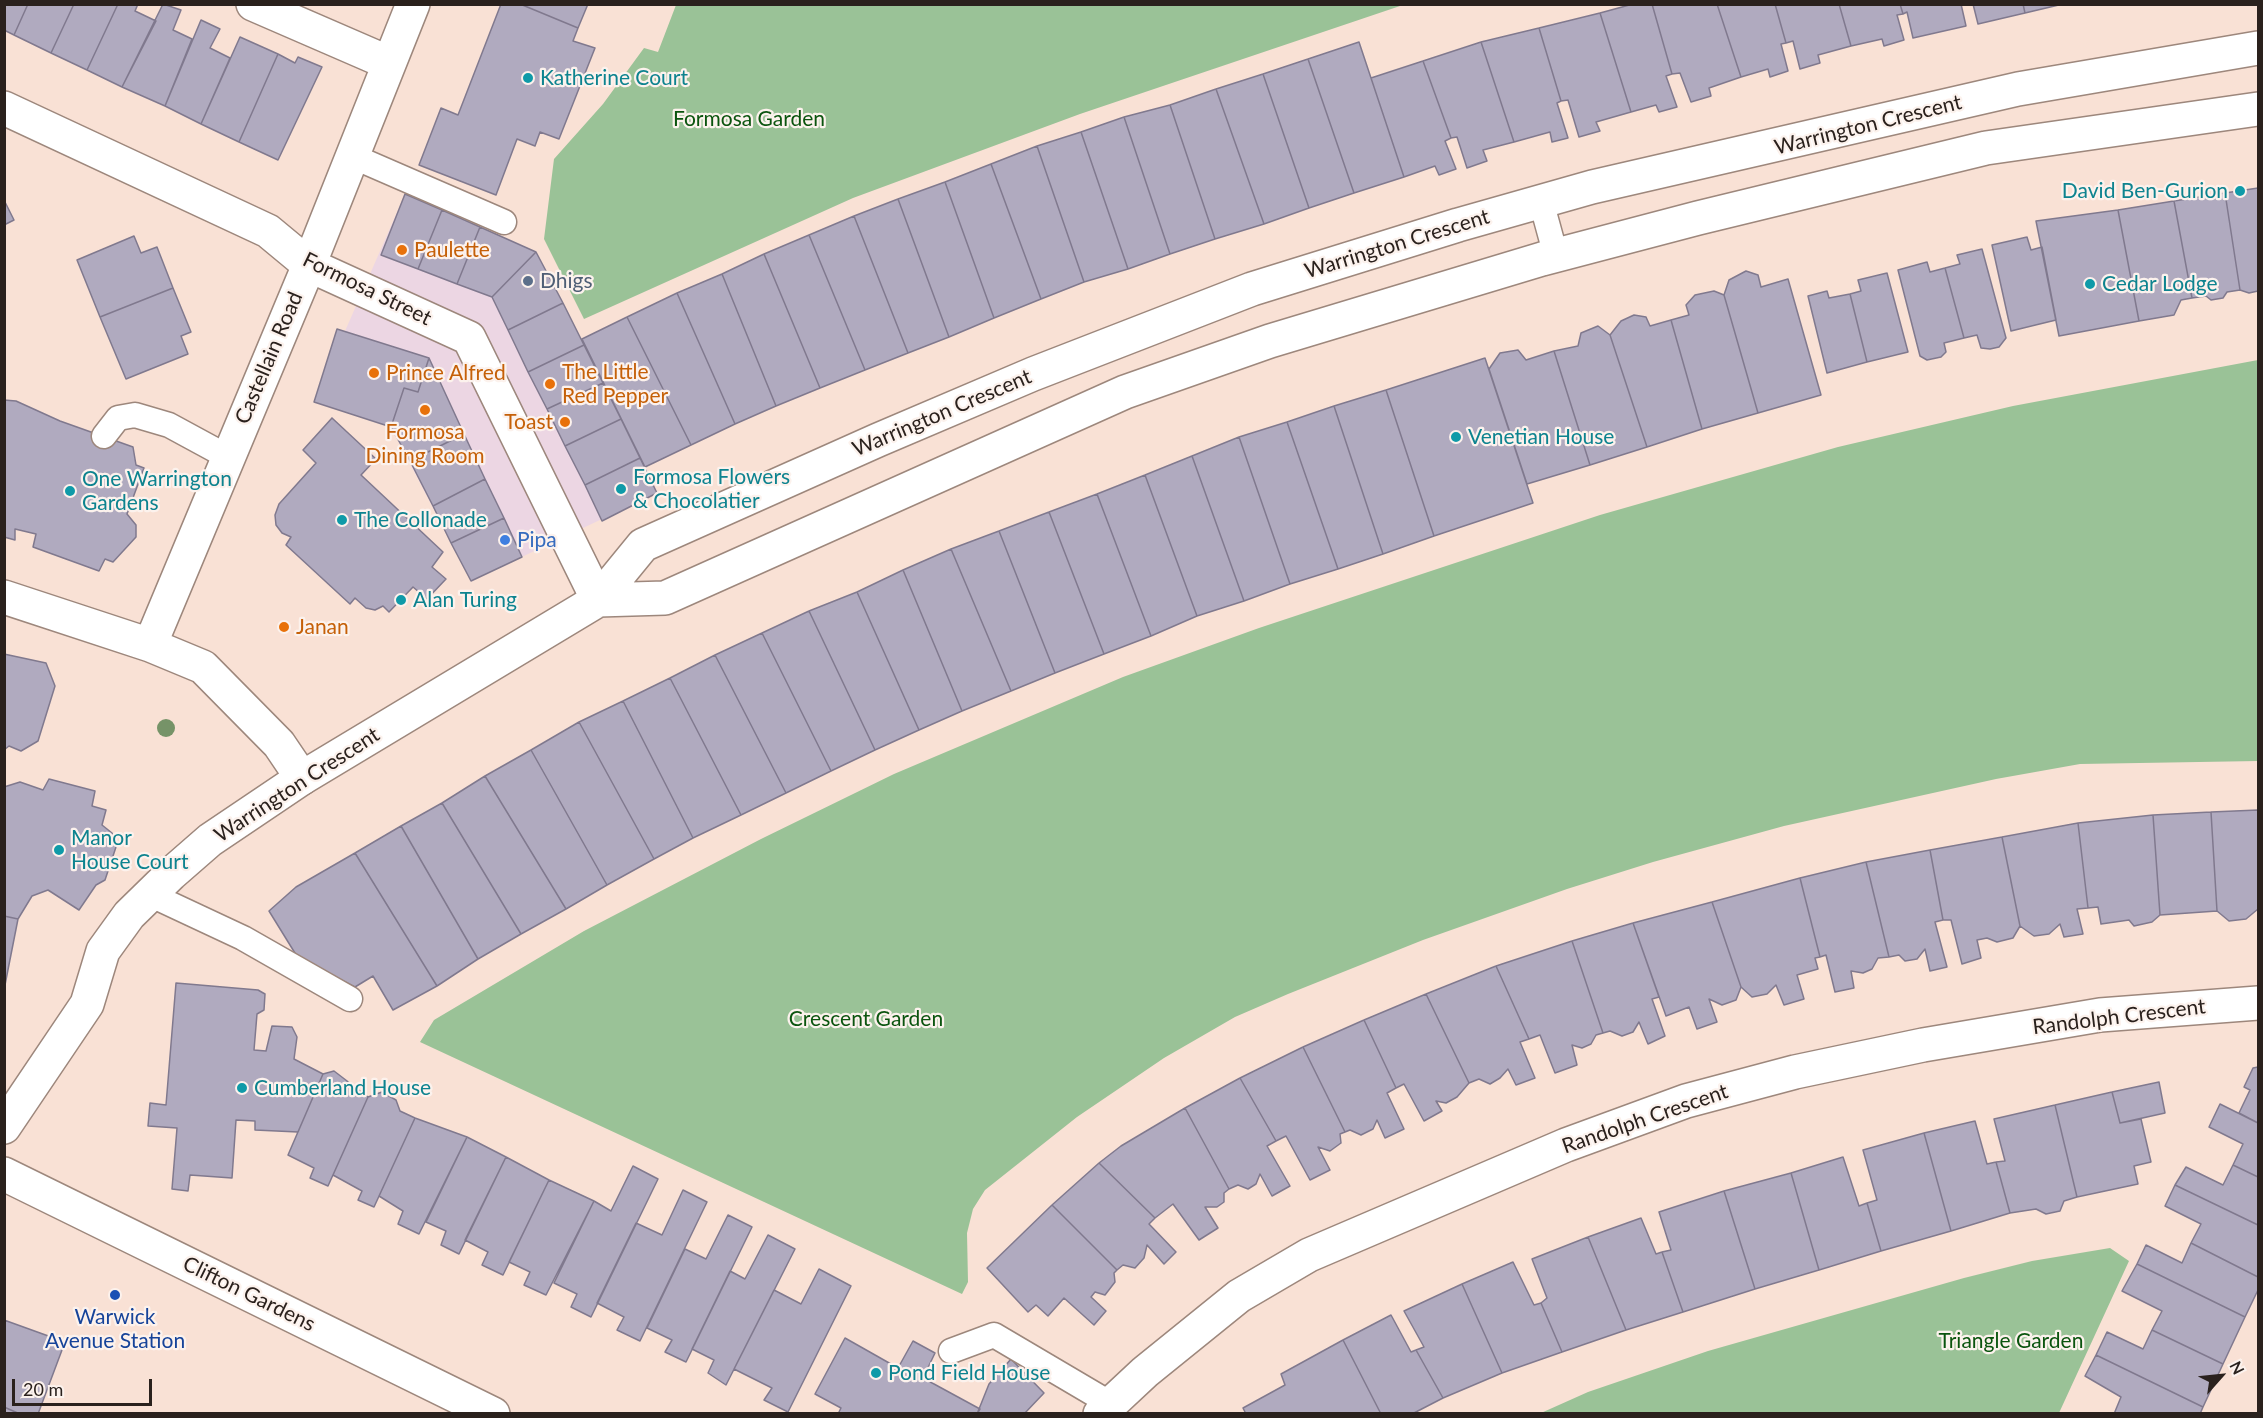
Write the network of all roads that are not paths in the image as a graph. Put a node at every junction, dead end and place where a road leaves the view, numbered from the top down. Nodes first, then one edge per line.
1 (253, 4) edge
2 (413, 4) edge
3 (2259, 48) edge
4 (389, 63) junction
5 (4, 108) edge
6 (2259, 109) edge
7 (352, 156) junction
8 (1541, 201) junction
9 (504, 222) dead end
10 (1556, 256) junction
11 (309, 265) junction
12 (104, 436) dead end
13 (228, 457) junction
14 (4, 597) edge
15 (598, 600) junction
16 (150, 645) junction
17 (302, 778) junction
18 (149, 894) junction
19 (350, 999) dead end
20 (2259, 1003) edge
21 (4, 1127) edge
22 (4, 1174) edge
23 (951, 1351) dead end
24 (1106, 1409) edge
25 (493, 1413) edge

1 - 4 street
2 - 4 street, Castellain Road
3 - 8 street, Warrington Crescent
4 - 7 street, Castellain Road
5 - 11 street, Formosa Street
6 - 10 street, Warrington Crescent
7 - 9 lane
7 - 11 street, Castellain Road
8 - 10 lane
8 - 15 street, Warrington Crescent
10 - 15 street, Warrington Crescent
11 - 13 street, Castellain Road
11 - 15 street, Formosa Street
12 - 13 lane
13 - 16 street, Castellain Road
14 - 16 street
15 - 17 street, Warrington Crescent
16 - 17 street
17 - 18 street, Warrington Crescent
18 - 19 lane
18 - 21 street, Warrington Crescent
20 - 24 street, Randolph Crescent
22 - 25 street, Clifton Gardens
23 - 24 lane

